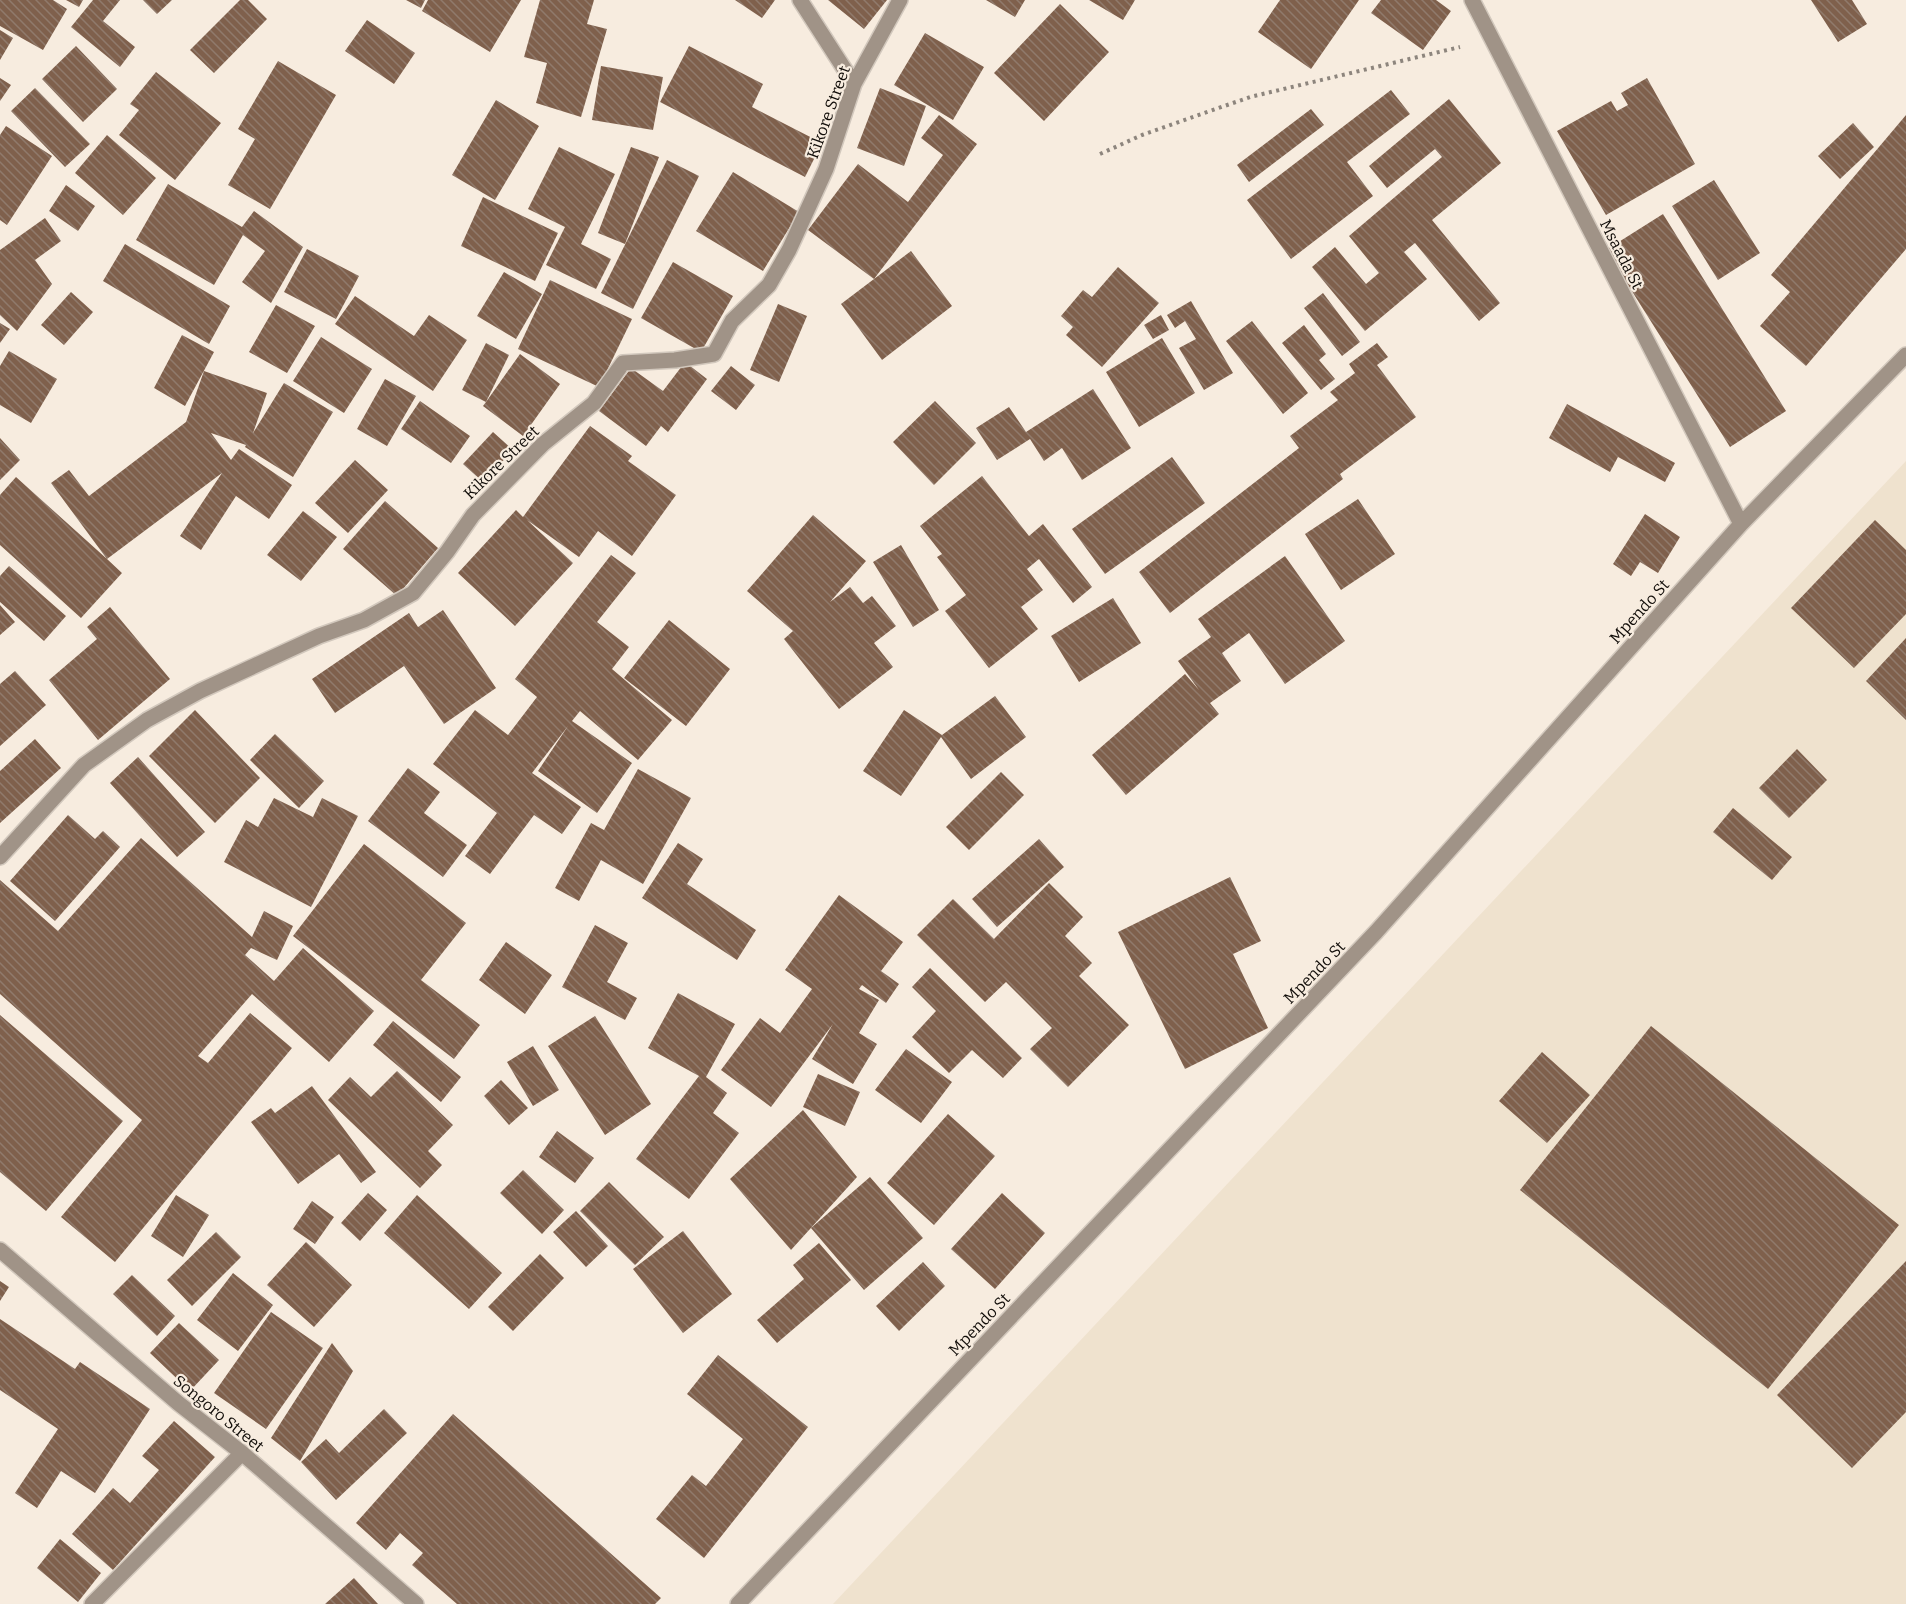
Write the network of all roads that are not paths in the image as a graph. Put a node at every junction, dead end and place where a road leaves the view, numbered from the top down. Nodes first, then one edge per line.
1 (800, 0) edge
2 (900, 0) edge
3 (1472, 0) edge
4 (854, 84) junction
5 (1906, 355) edge
6 (1741, 524) junction
7 (0, 857) edge
8 (0, 1250) edge
9 (242, 1453) junction
10 (92, 1604) edge
11 (416, 1604) edge
12 (738, 1604) edge

1 - 4 street
2 - 4 street, Kikore Street
3 - 6 street, Msaada St
4 - 7 street, Kikore Street
5 - 6 street, Mpendo St
6 - 12 street, Mpendo St
8 - 9 street, Songoro Street
9 - 10 street
9 - 11 street, Songoro Street

